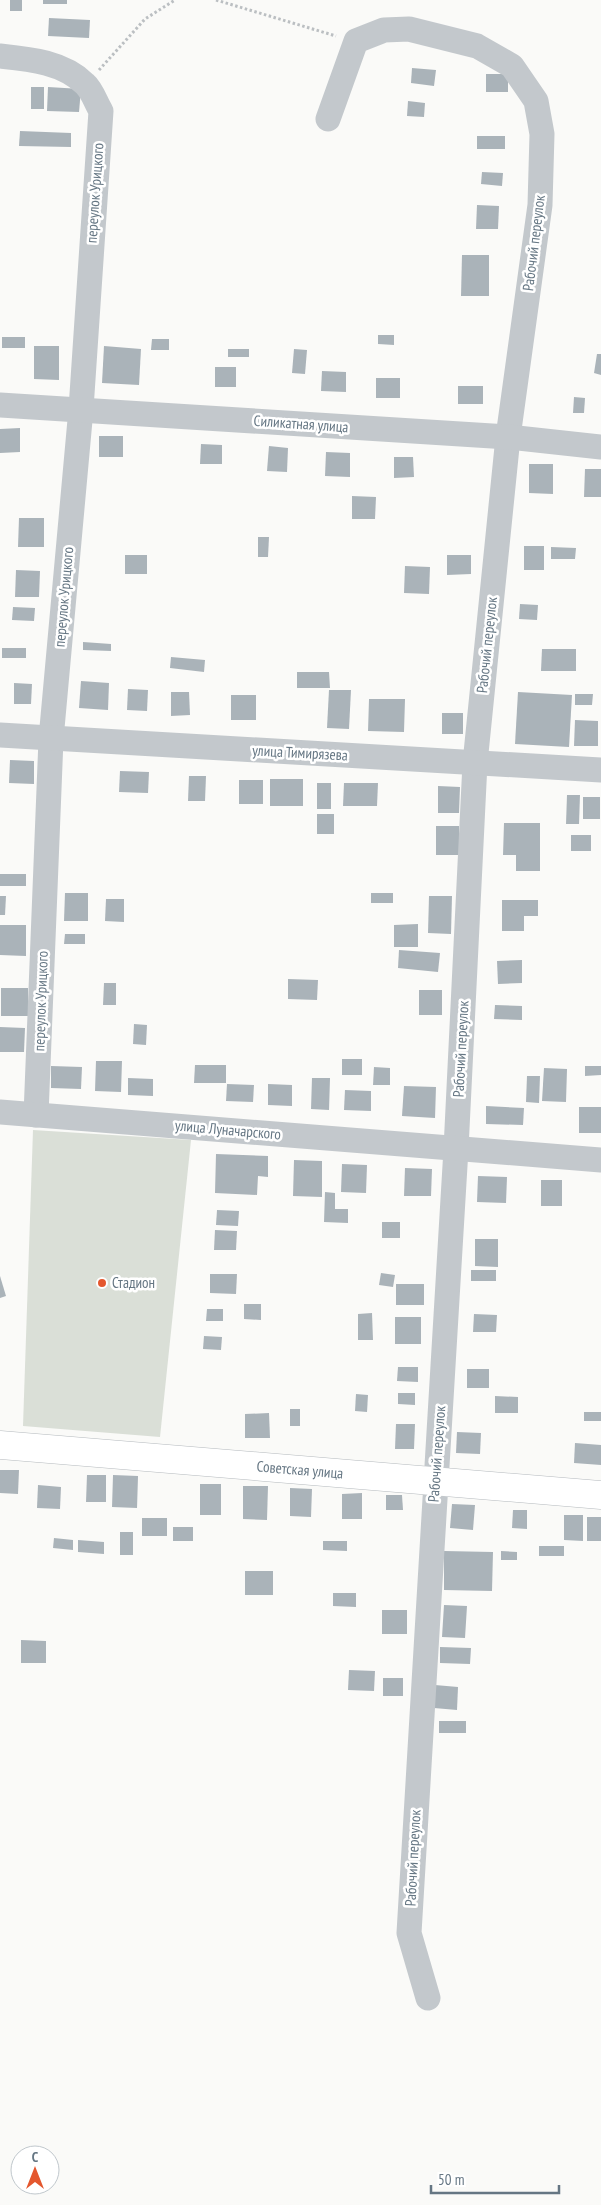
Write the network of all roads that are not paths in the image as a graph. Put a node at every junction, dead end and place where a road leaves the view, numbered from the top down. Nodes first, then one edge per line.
1 (0, 56) edge
2 (328, 119) dead end
3 (0, 406) edge
4 (80, 410) junction
5 (508, 437) junction
6 (601, 447) edge
7 (0, 735) edge
8 (51, 739) junction
9 (476, 763) junction
10 (601, 770) edge
11 (0, 1112) edge
12 (36, 1114) junction
13 (456, 1149) junction
14 (601, 1160) edge
15 (0, 1445) edge
16 (435, 1482) junction
17 (601, 1496) edge
18 (428, 1998) dead end

1 - 4 street, переулок Урицкого
2 - 5 street, Рабочий переулок
3 - 4 street, Силикатная улица
4 - 5 street, Силикатная улица
4 - 8 street, переулок Урицкого
5 - 6 street, Силикатная улица
5 - 9 street, Рабочий переулок
7 - 8 street, улица Тимирязева
8 - 9 street, улица Тимирязева
8 - 12 street, переулок Урицкого
9 - 10 street, улица Тимирязева
9 - 13 street, Рабочий переулок
11 - 12 street, улица Луначарского
12 - 13 street, улица Луначарского
13 - 14 street, улица Луначарского
13 - 16 street, Рабочий переулок
15 - 16 main road, Советская улица
16 - 17 main road, Советская улица
16 - 18 street, Рабочий переулок

